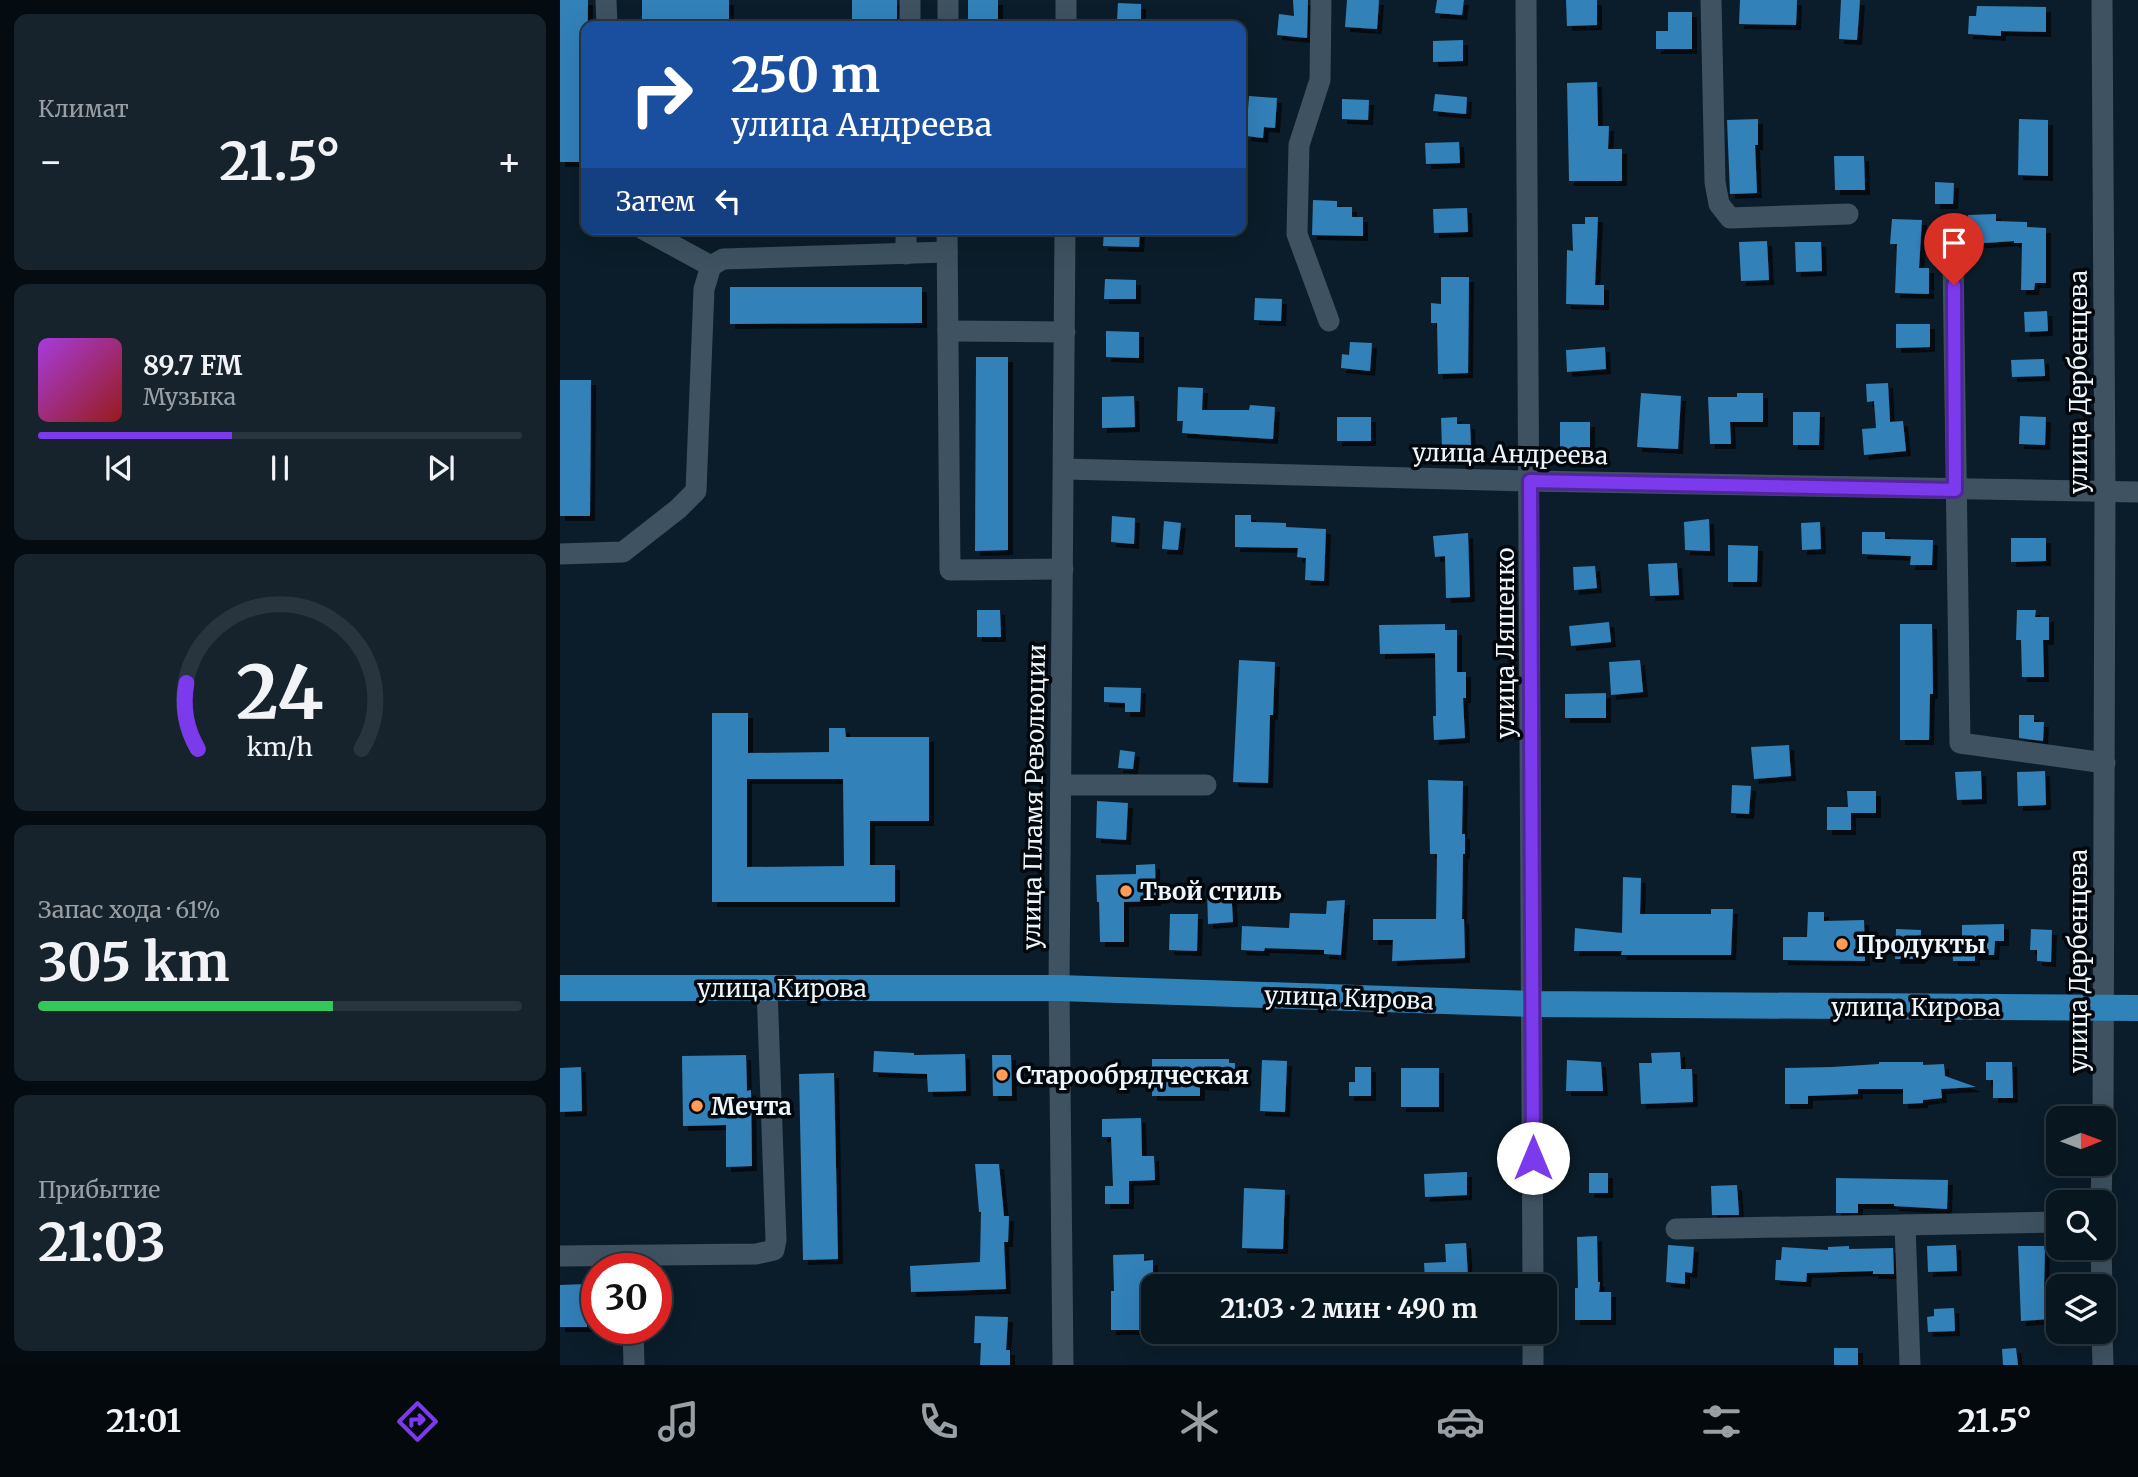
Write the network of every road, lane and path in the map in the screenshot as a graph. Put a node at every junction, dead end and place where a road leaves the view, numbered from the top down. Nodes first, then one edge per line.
1 (606, 0) edge
2 (910, 0) edge
3 (948, 0) edge
4 (1066, 0) edge
5 (1321, 0) edge
6 (1526, 0) edge
7 (1711, 0) edge
8 (2102, 0) edge
9 (607, 21) edge
10 (910, 21) edge
11 (948, 21) edge
12 (1066, 21) edge
13 (1848, 214) dead end
14 (654, 235) edge
15 (906, 235) edge
16 (947, 235) edge
17 (1065, 235) edge
18 (947, 252) junction
19 (906, 254) junction
20 (1954, 260) dead end
21 (711, 266) junction
22 (1329, 321) dead end
23 (948, 331) junction
24 (1065, 332) junction
25 (1064, 469) junction
26 (1530, 481) junction
27 (1955, 490) junction
28 (2138, 492) edge
29 (2105, 493) junction
30 (560, 555) edge
31 (1063, 569) junction
32 (2105, 763) junction
33 (1061, 785) junction
34 (1206, 785) dead end
35 (560, 988) edge
36 (767, 988) junction
37 (1059, 988) junction
38 (1533, 1004) junction
39 (2138, 1008) edge
40 (2105, 1009) junction
41 (2103, 1106) edge
42 (2046, 1222) edge
43 (1905, 1225) junction
44 (1676, 1229) dead end
45 (560, 1256) edge
46 (581, 1258) edge
47 (672, 1259) edge
48 (1533, 1274) edge
49 (633, 1344) edge
50 (1533, 1344) edge
51 (2102, 1344) edge
52 (634, 1365) edge
53 (1063, 1365) edge
54 (1533, 1365) edge
55 (1910, 1365) edge
56 (2103, 1365) edge

1 - 9 street
2 - 10 street
3 - 11 street
4 - 12 street
5 - 22 street
6 - 26 street, улица Ляшенко
7 - 13 street
8 - 29 street, улица Дербенцева
14 - 21 street
15 - 19 street
16 - 18 street
17 - 24 street, улица Пламя Революции
18 - 19 street
18 - 23 street
19 - 21 street
20 - 27 street
21 - 30 street
23 - 24 street
23 - 31 street
24 - 25 street, улица Пламя Революции
25 - 26 street, улица Андреева
25 - 31 street, улица Пламя Революции
26 - 27 street, улица Андреева
26 - 38 street, улица Ляшенко
27 - 29 street, улица Андреева
27 - 32 street
28 - 29 street, улица Андреева
29 - 32 street, улица Дербенцева
31 - 33 street, улица Пламя Революции
32 - 40 street, улица Дербенцева
33 - 34 street
33 - 37 street, улица Пламя Революции
35 - 36 main road, улица Кирова
36 - 37 main road, улица Кирова
36 - 47 street
37 - 38 main road, улица Кирова
37 - 53 street, улица Пламя Революции
38 - 40 main road, улица Кирова
38 - 48 street, улица Ляшенко
39 - 40 main road, улица Кирова
40 - 41 street, улица Дербенцева
42 - 43 street
43 - 44 street
43 - 55 street
45 - 46 street
49 - 52 street
50 - 54 street
51 - 56 street

